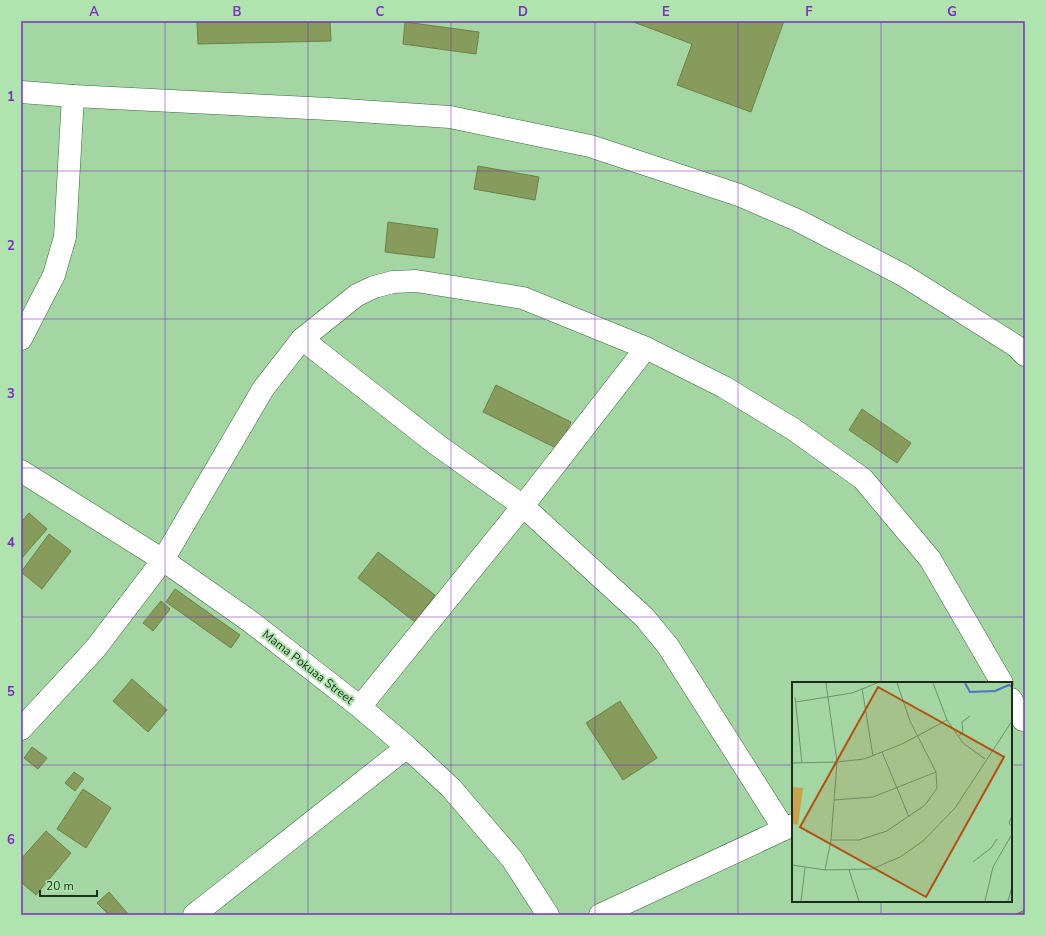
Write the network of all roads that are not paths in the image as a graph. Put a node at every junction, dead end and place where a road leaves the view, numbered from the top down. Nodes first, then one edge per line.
1 (21, 92) edge
2 (73, 96) junction
3 (21, 339) edge
4 (302, 339) junction
5 (646, 348) junction
6 (1025, 355) edge
7 (21, 471) edge
8 (523, 506) junction
9 (163, 560) junction
10 (1001, 682) edge
11 (1012, 701) edge
12 (360, 707) junction
13 (1020, 721) edge
14 (21, 729) edge
15 (408, 747) junction
16 (789, 827) edge
17 (194, 915) edge
18 (548, 915) edge
19 (600, 915) edge

1 - 2 street
2 - 3 street
2 - 6 street
4 - 5 street
4 - 8 street
4 - 9 street
5 - 8 street
5 - 10 street
7 - 9 street, Mama Pokuaa Street
8 - 12 street
8 - 16 street
9 - 12 street, Mama Pokuaa Street
9 - 14 street
11 - 13 street
12 - 15 street, Mama Pokuaa Street
15 - 17 street
15 - 18 street, Mama Pokuaa Street
16 - 19 street

